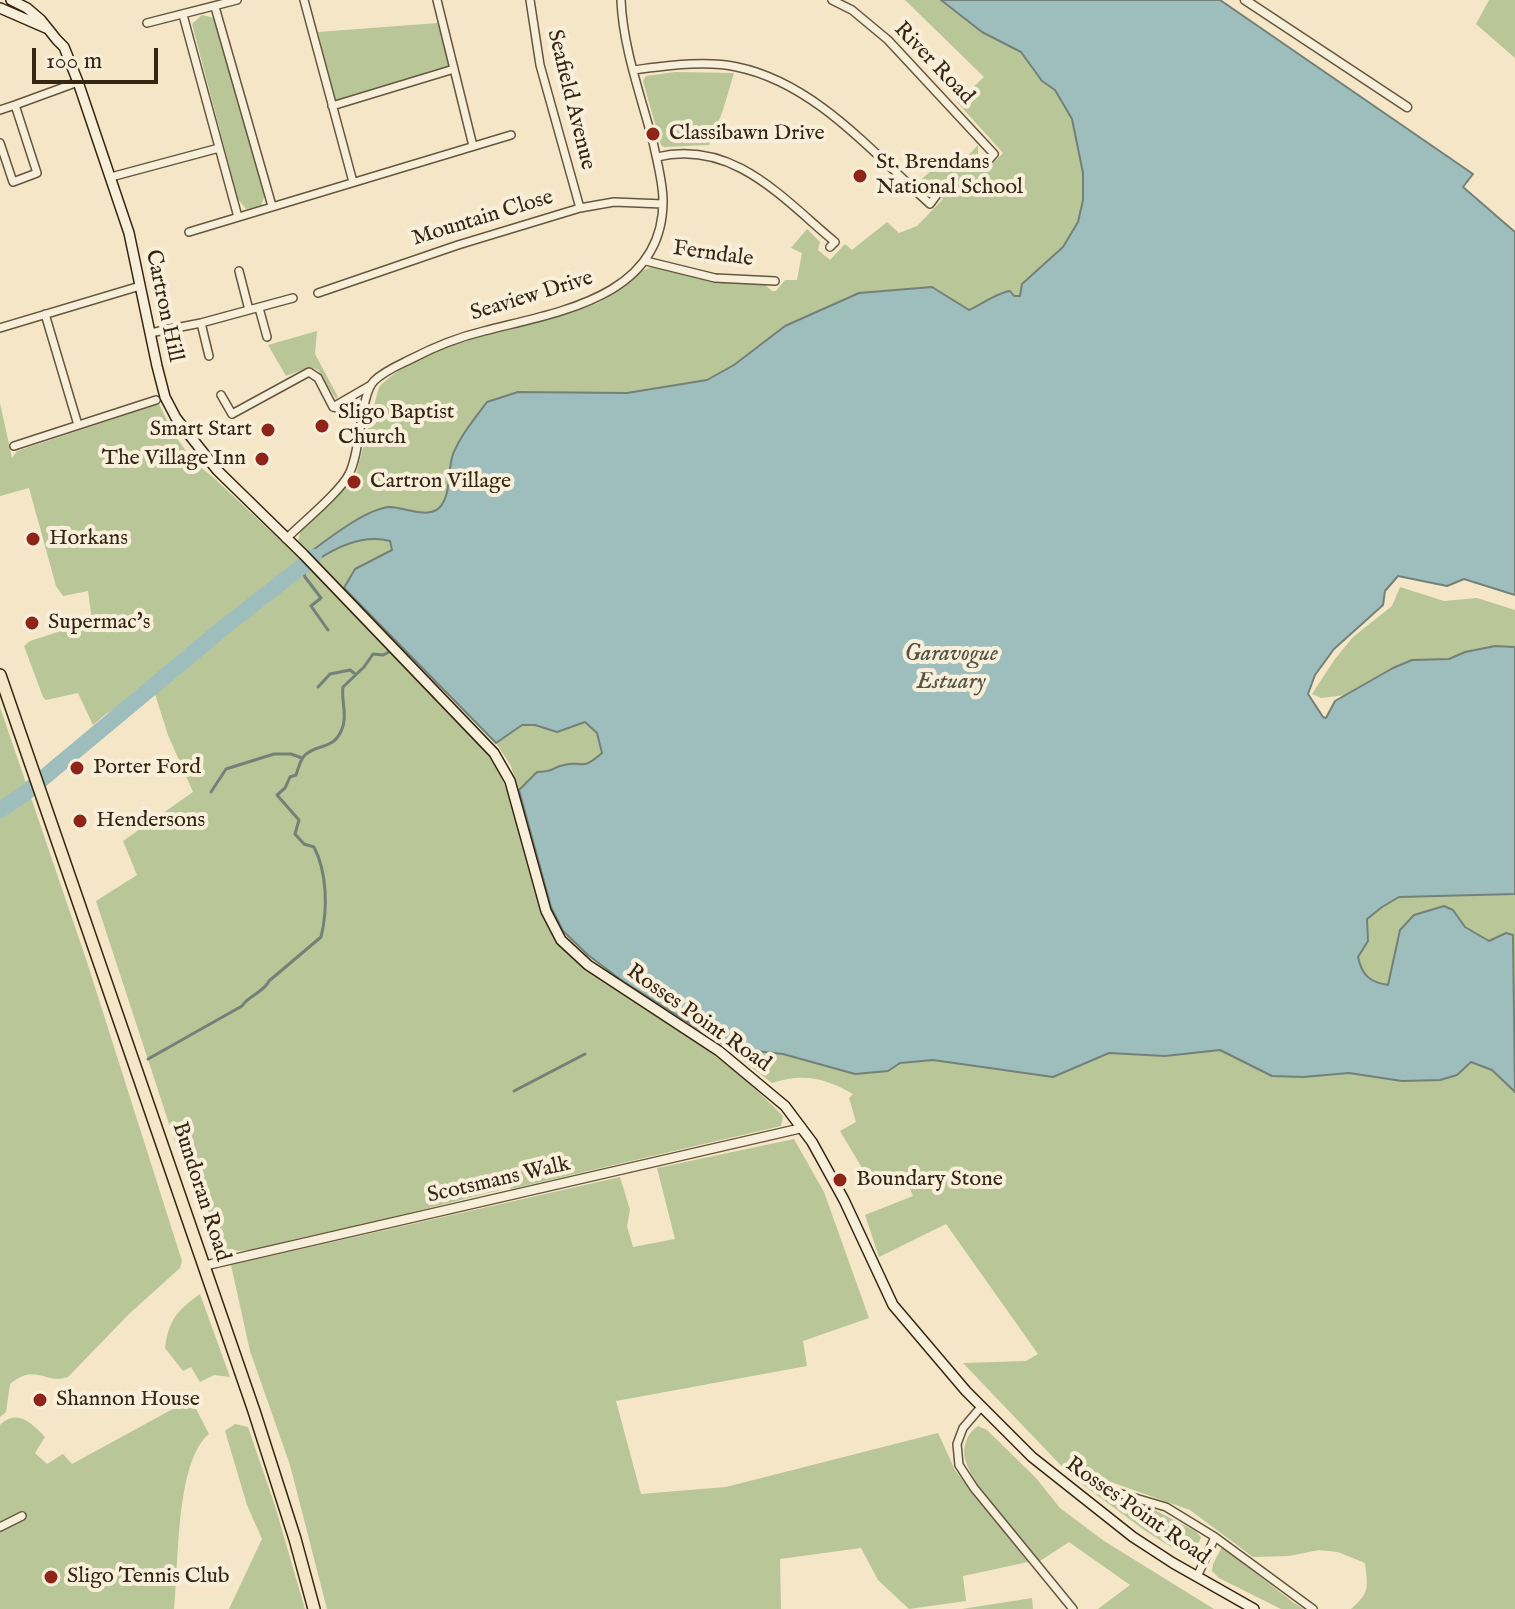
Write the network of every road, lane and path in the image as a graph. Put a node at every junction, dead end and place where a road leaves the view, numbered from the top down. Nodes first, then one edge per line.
1 (11, 0) edge
2 (237, 0) edge
3 (304, 0) edge
4 (437, 0) edge
5 (530, 0) edge
6 (621, 0) edge
7 (832, 0) edge
8 (1245, 0) edge
9 (215, 7) junction
10 (0, 8) edge
11 (183, 15) junction
12 (147, 23) dead end
13 (46, 28) junction
14 (454, 69) junction
15 (633, 70) junction
16 (78, 82) junction
17 (15, 105) junction
18 (332, 106) junction
19 (1407, 107) dead end
20 (0, 110) edge
21 (511, 135) dead end
22 (0, 143) edge
23 (473, 146) junction
24 (219, 148) junction
25 (657, 157) junction
26 (987, 162) dead end
27 (111, 177) junction
28 (353, 182) junction
29 (936, 196) dead end
30 (663, 204) junction
31 (272, 206) junction
32 (580, 208) junction
33 (238, 217) junction
34 (189, 232) dead end
35 (830, 247) dead end
36 (646, 261) junction
37 (239, 271) dead end
38 (775, 281) dead end
39 (140, 286) junction
40 (318, 293) dead end
41 (293, 298) dead end
42 (259, 308) junction
43 (249, 310) junction
44 (45, 314) junction
45 (201, 323) junction
46 (0, 328) edge
47 (150, 333) junction
48 (267, 337) dead end
49 (209, 356) dead end
50 (371, 385) junction
51 (221, 395) dead end
52 (156, 400) dead end
53 (333, 407) junction
54 (364, 416) junction
55 (78, 425) junction
56 (14, 446) dead end
57 (286, 539) junction
58 (304, 555) joint
59 (1, 681) edge
60 (802, 1128) junction
61 (203, 1266) junction
62 (981, 1407) junction
63 (1108, 1490) dead end
64 (22, 1516) dead end
65 (0, 1527) edge
66 (1215, 1537) junction
67 (1197, 1577) junction
68 (314, 1609) edge
69 (1073, 1609) edge
70 (1254, 1609) edge
71 (1313, 1609) edge

1 - 13 main road, Cartron Hill
2 - 9 street
3 - 18 street
4 - 14 street
5 - 32 street, Seafield Avenue
6 - 15 street
7 - 26 street, River Road
8 - 19 street
9 - 11 street
9 - 31 street
10 - 13 main road
11 - 12 street
11 - 24 street
13 - 16 main road, Cartron Hill
14 - 18 street
14 - 23 street
15 - 25 street
15 - 29 street
16 - 17 street
16 - 27 main road, Cartron Hill
17 - 20 street
17 - 22 street
18 - 28 street
21 - 23 street
23 - 28 street
24 - 27 street
24 - 33 street
25 - 30 street
25 - 35 street
27 - 39 main road, Cartron Hill
28 - 31 street
30 - 32 street, Mountain Close
30 - 36 street
31 - 33 street
32 - 40 street, Mountain Close
33 - 34 street
36 - 38 street, Ferndale
36 - 50 street, Seaview Drive
37 - 43 street
39 - 44 street
39 - 47 main road, Cartron Hill
41 - 42 street
42 - 43 street
42 - 48 street
43 - 45 street
44 - 46 street
44 - 55 street
45 - 47 street
45 - 49 street
47 - 57 main road, Cartron Hill
50 - 53 street, Seaview Drive
50 - 54 street
51 - 53 street
52 - 55 street
53 - 54 street
54 - 57 street
55 - 56 street
57 - 58 main road, Cartron Hill
58 - 60 main road, Rosses Point Road
59 - 61 highway, Bundoran Road
60 - 61 street, Scotsmans Walk
60 - 62 main road, Rosses Point Road
61 - 68 highway, Bundoran Road
62 - 67 main road, Rosses Point Road
62 - 69 street
63 - 66 street
64 - 65 street
66 - 67 street
66 - 71 street
67 - 70 main road, Rosses Point Road

